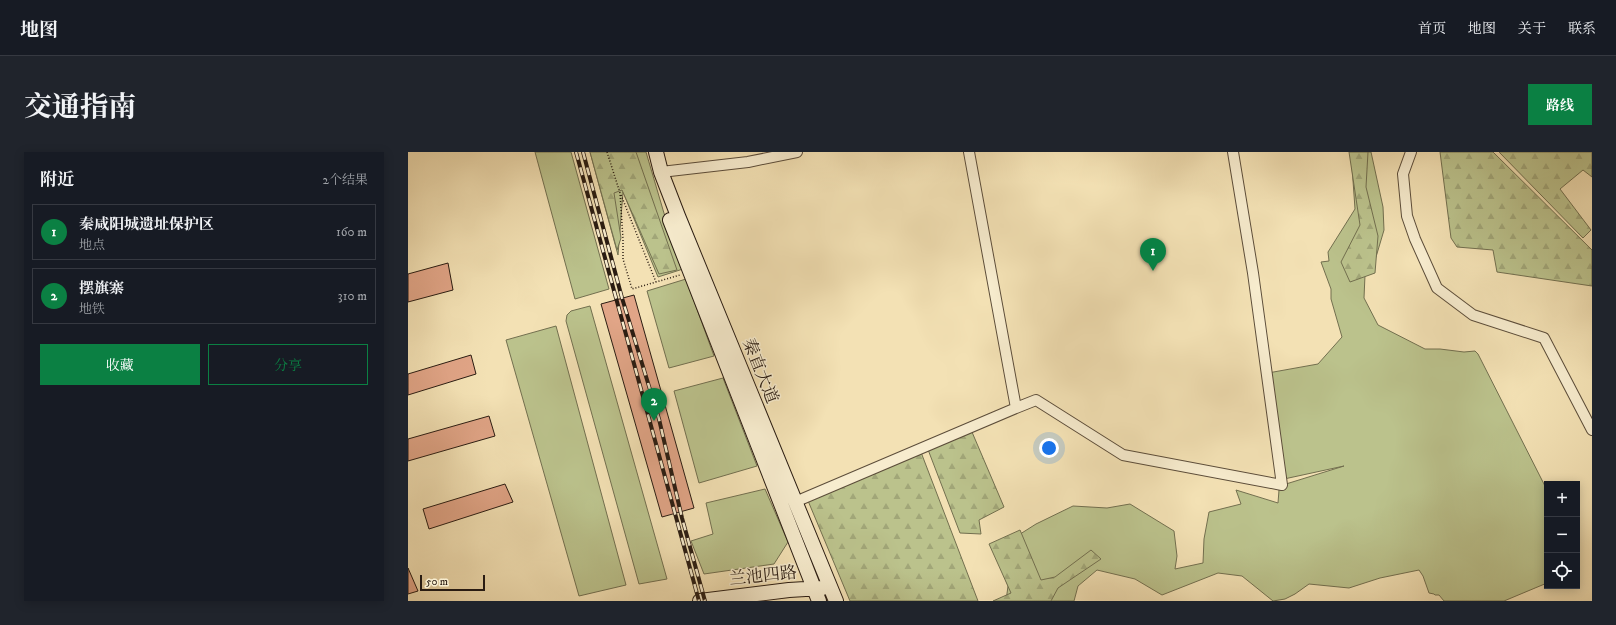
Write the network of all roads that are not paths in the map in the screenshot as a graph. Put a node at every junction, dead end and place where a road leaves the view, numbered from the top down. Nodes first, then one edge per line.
1 (646, 152) edge
2 (656, 152) edge
3 (797, 152) edge
4 (969, 152) edge
5 (1233, 152) edge
6 (1411, 152) edge
7 (661, 172) junction
8 (1016, 408) junction
9 (1592, 430) edge
10 (795, 502) junction
11 (831, 588) junction
12 (817, 595) edge
13 (700, 601) edge
14 (836, 601) edge

1 - 12 street, 秦直大道
2 - 7 street, 秦直大道
3 - 7 street
4 - 8 street
5 - 8 street
6 - 9 street
7 - 10 street, 秦直大道
8 - 10 street
10 - 11 street, 秦直大道
11 - 12 street, 兰池四路
11 - 14 street, 秦直大道
12 - 13 street, 兰池四路

